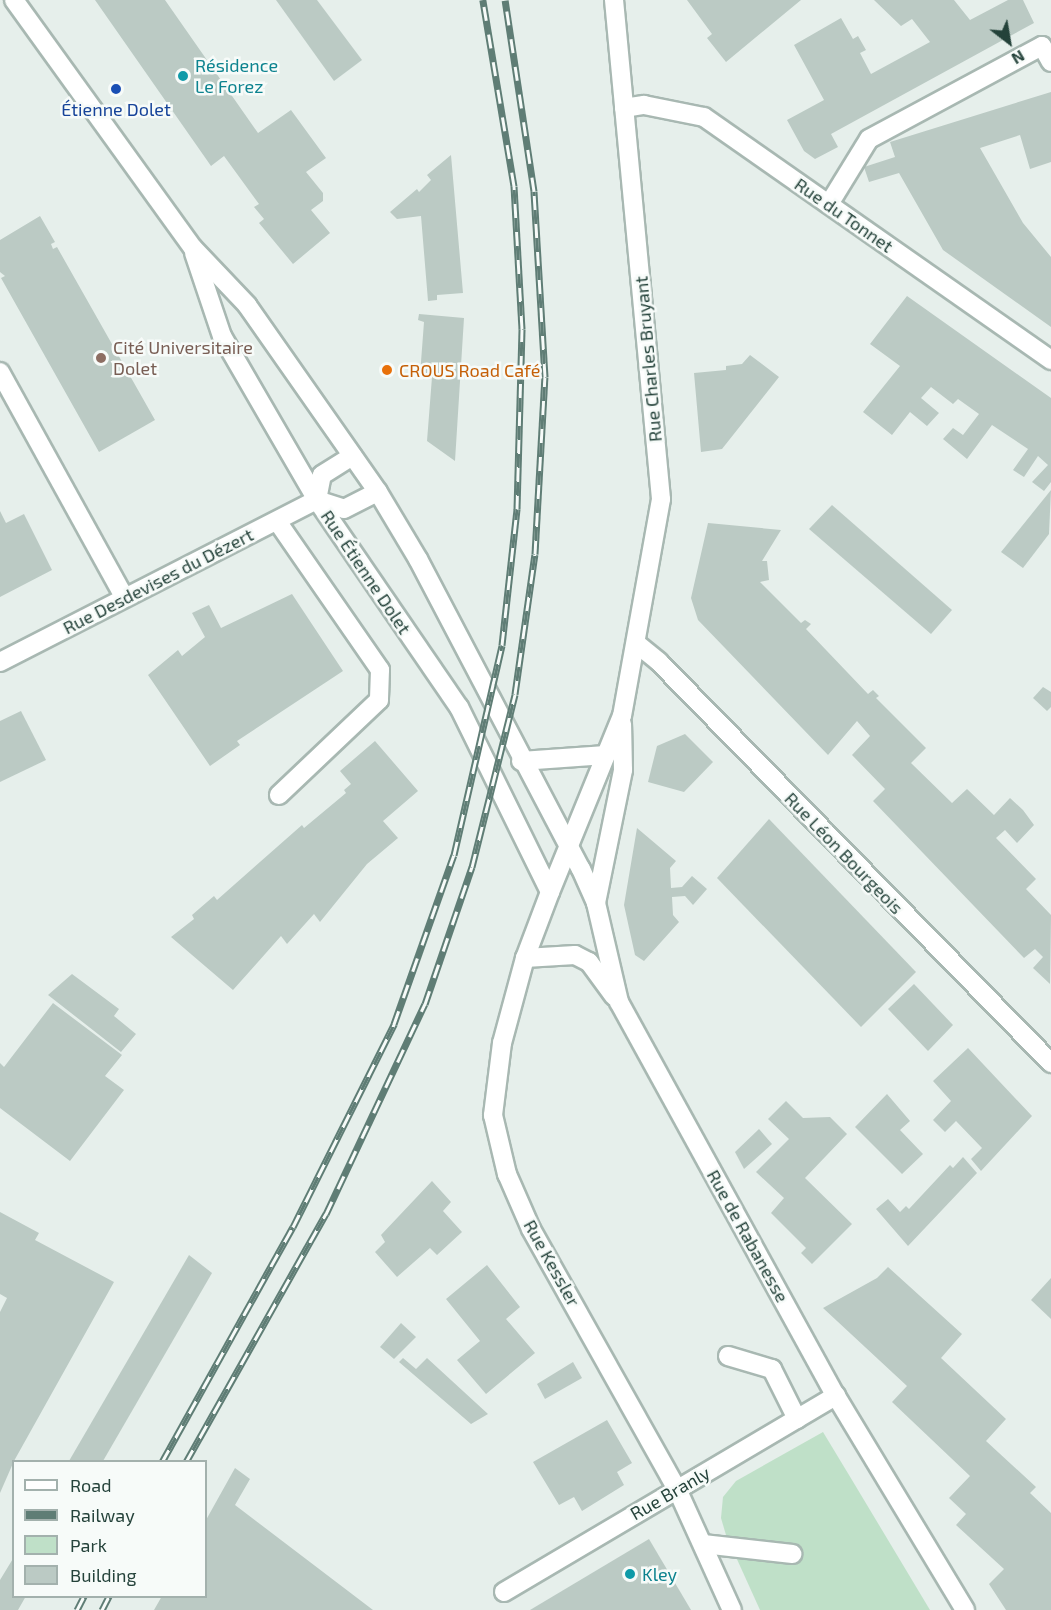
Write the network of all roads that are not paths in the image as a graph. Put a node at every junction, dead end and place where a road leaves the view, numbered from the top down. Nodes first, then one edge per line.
1 (14, 0) edge
2 (614, 0) edge
3 (1051, 62) edge
4 (624, 108) junction
5 (829, 204) junction
6 (192, 248) junction
7 (1051, 360) edge
8 (0, 372) edge
9 (352, 456) junction
10 (378, 492) junction
11 (317, 500) junction
12 (277, 521) junction
13 (124, 597) junction
14 (637, 644) junction
15 (0, 662) edge
16 (622, 716) junction
17 (606, 755) junction
18 (521, 761) junction
19 (279, 795) dead end
20 (568, 846) junction
21 (538, 867) junction
22 (560, 867) junction
23 (581, 869) junction
24 (603, 869) junction
25 (550, 892) junction
26 (596, 903) junction
27 (525, 958) junction
28 (619, 1002) junction
29 (1051, 1063) edge
30 (728, 1356) dead end
31 (836, 1396) junction
32 (797, 1419) junction
33 (677, 1489) junction
34 (703, 1544) junction
35 (792, 1554) dead end
36 (504, 1592) dead end
37 (732, 1610) edge
38 (965, 1610) edge

1 - 6 main road, Rue Étienne Dolet
2 - 4 main road, Rue Charles Bruyant
3 - 5 main road
4 - 5 main road, Rue du Tonnet
4 - 14 main road, Rue Charles Bruyant
5 - 7 main road, Rue du Tonnet
6 - 9 main road, Rue Étienne Dolet
6 - 11 main road, Rue Étienne Dolet
8 - 13 main road
9 - 10 main road, Rue Étienne Dolet
9 - 11 main road
10 - 11 main road
10 - 18 main road, Rue Étienne Dolet
11 - 12 main road, Rue Desdevises du Dézert
11 - 21 main road, Rue Étienne Dolet
12 - 13 main road, Rue Desdevises du Dézert
12 - 19 main road
13 - 15 main road, Rue Desdevises du Dézert
14 - 16 main road, Rue Charles Bruyant
14 - 29 main road, Rue Léon Bourgeois
16 - 17 main road, Rue Charles Bruyant
16 - 24 main road, Rue Charles Bruyant
17 - 18 main road
17 - 20 main road, Rue Charles Bruyant
18 - 20 main road, Rue Étienne Dolet
20 - 22 main road, Rue Charles Bruyant
20 - 23 main road, Rue de Rabanesse
21 - 22 main road
21 - 25 main road, Rue Étienne Dolet
22 - 23 main road
22 - 25 main road, Rue Charles Bruyant
23 - 24 main road
23 - 26 main road, Rue de Rabanesse
24 - 26 main road, Rue Charles Bruyant
25 - 27 main road, Rue Kessler
26 - 28 main road, Rue de Rabanesse
27 - 28 main road
27 - 33 main road, Rue Kessler
28 - 31 main road, Rue de Rabanesse
30 - 32 main road
31 - 32 main road, Rue Branly
31 - 38 main road, Rue de Rabanesse
32 - 33 main road, Rue Branly
33 - 34 main road, Rue Kessler
33 - 36 main road, Rue Branly
34 - 35 main road
34 - 37 main road, Rue Kessler

